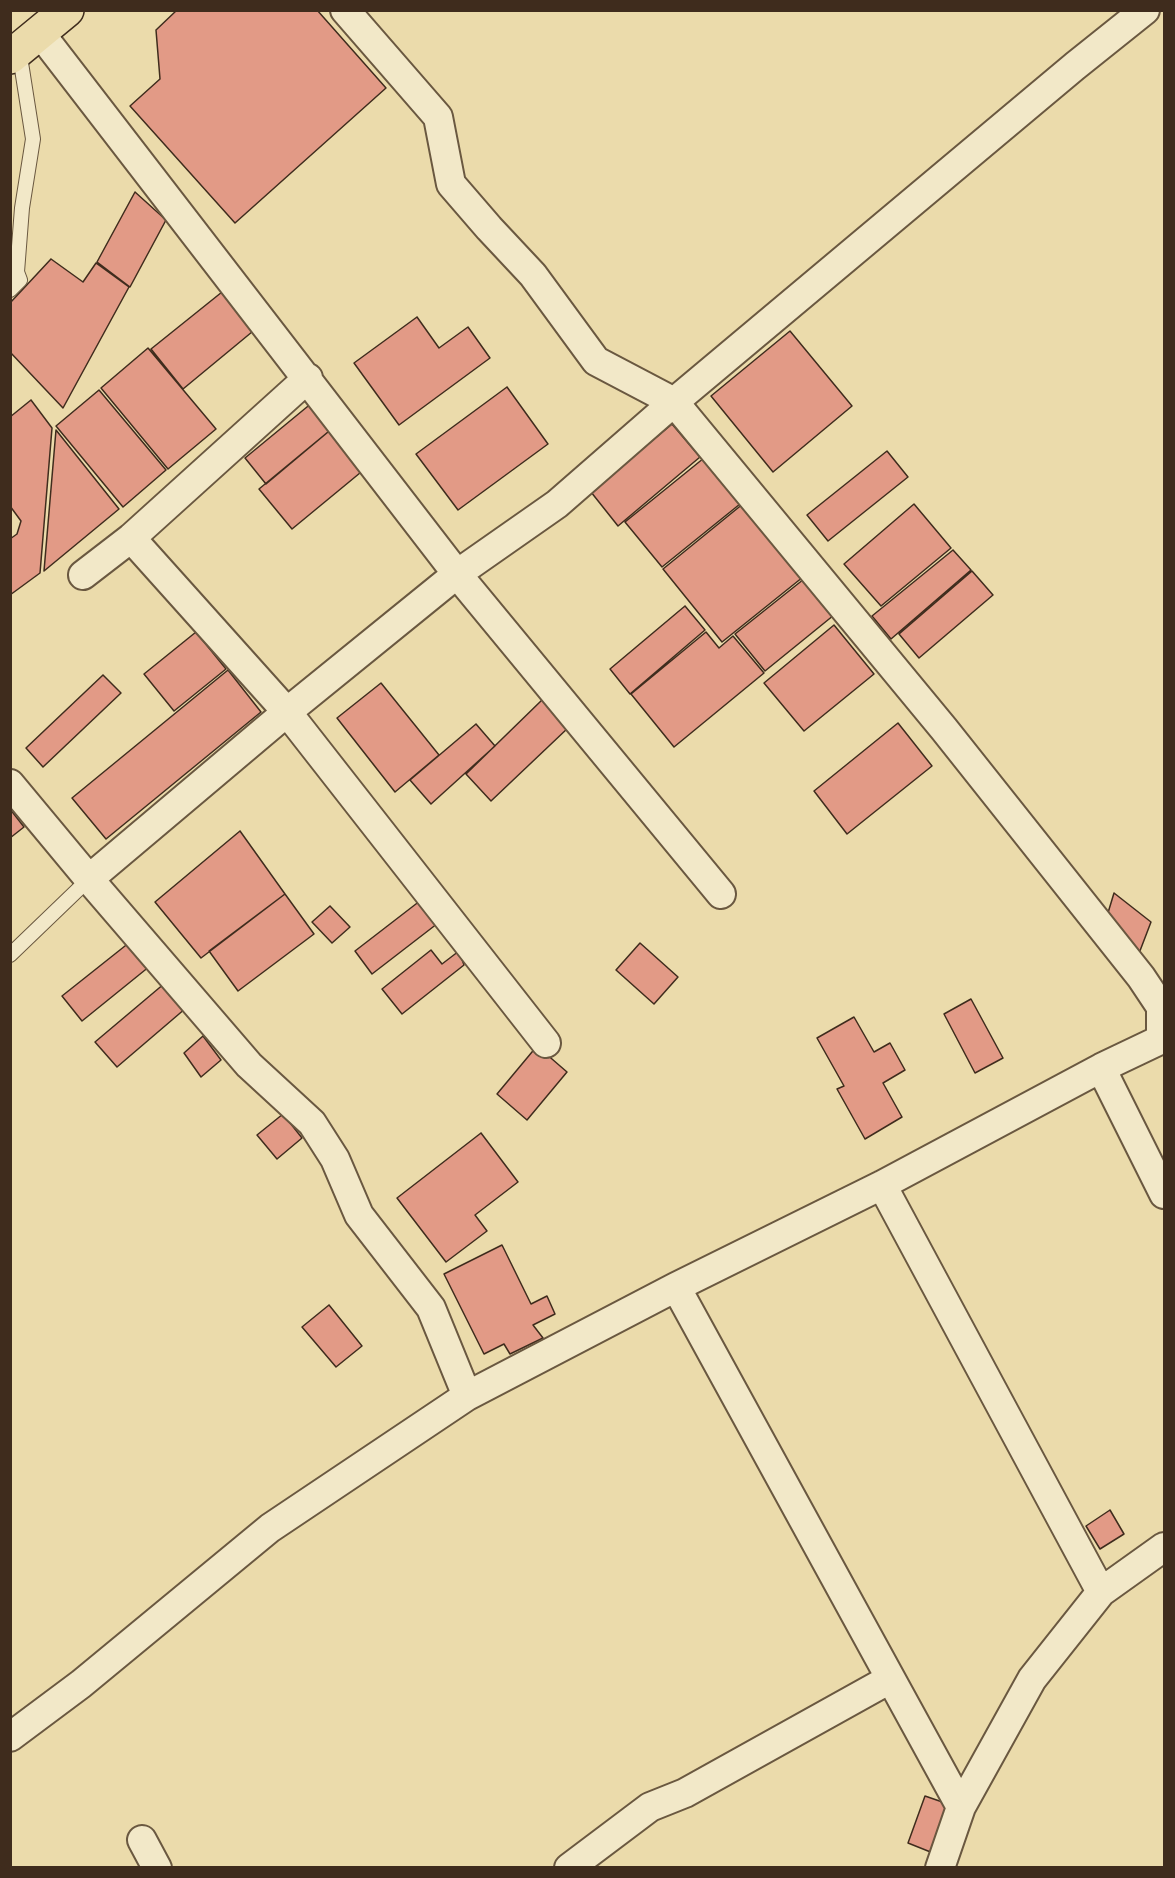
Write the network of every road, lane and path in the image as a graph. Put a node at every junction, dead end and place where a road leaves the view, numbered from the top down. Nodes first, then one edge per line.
1 (67, 10) edge
2 (345, 10) edge
3 (1145, 10) edge
4 (23, 47) edge
5 (10, 290) edge
6 (308, 378) junction
7 (674, 402) junction
8 (131, 538) junction
9 (457, 574) junction
10 (84, 575) dead end
11 (287, 712) junction
12 (10, 784) edge
13 (88, 879) junction
14 (721, 894) dead end
15 (10, 954) edge
16 (1163, 1039) edge
17 (546, 1042) dead end
18 (1101, 1068) junction
19 (882, 1185) junction
20 (1164, 1194) edge
21 (676, 1287) junction
22 (467, 1396) junction
23 (1164, 1547) edge
24 (1101, 1592) junction
25 (890, 1678) junction
26 (10, 1737) edge
27 (961, 1807) junction
28 (142, 1840) dead end
29 (157, 1868) edge
30 (569, 1868) edge
31 (940, 1868) edge

1 - 4 highway
2 - 7 street
3 - 7 street
4 - 5 lane
4 - 6 street
6 - 8 street
6 - 9 street
7 - 9 street
7 - 16 street
8 - 10 street
8 - 11 street
9 - 11 street
9 - 14 street
11 - 13 street
11 - 17 street
12 - 13 street
13 - 15 lane
13 - 22 street
16 - 18 street
18 - 19 street
18 - 20 street
19 - 21 street
19 - 24 street
21 - 22 street
21 - 25 street
22 - 26 street
23 - 24 street
24 - 27 street
25 - 27 street
25 - 30 street
27 - 31 street
28 - 29 street

